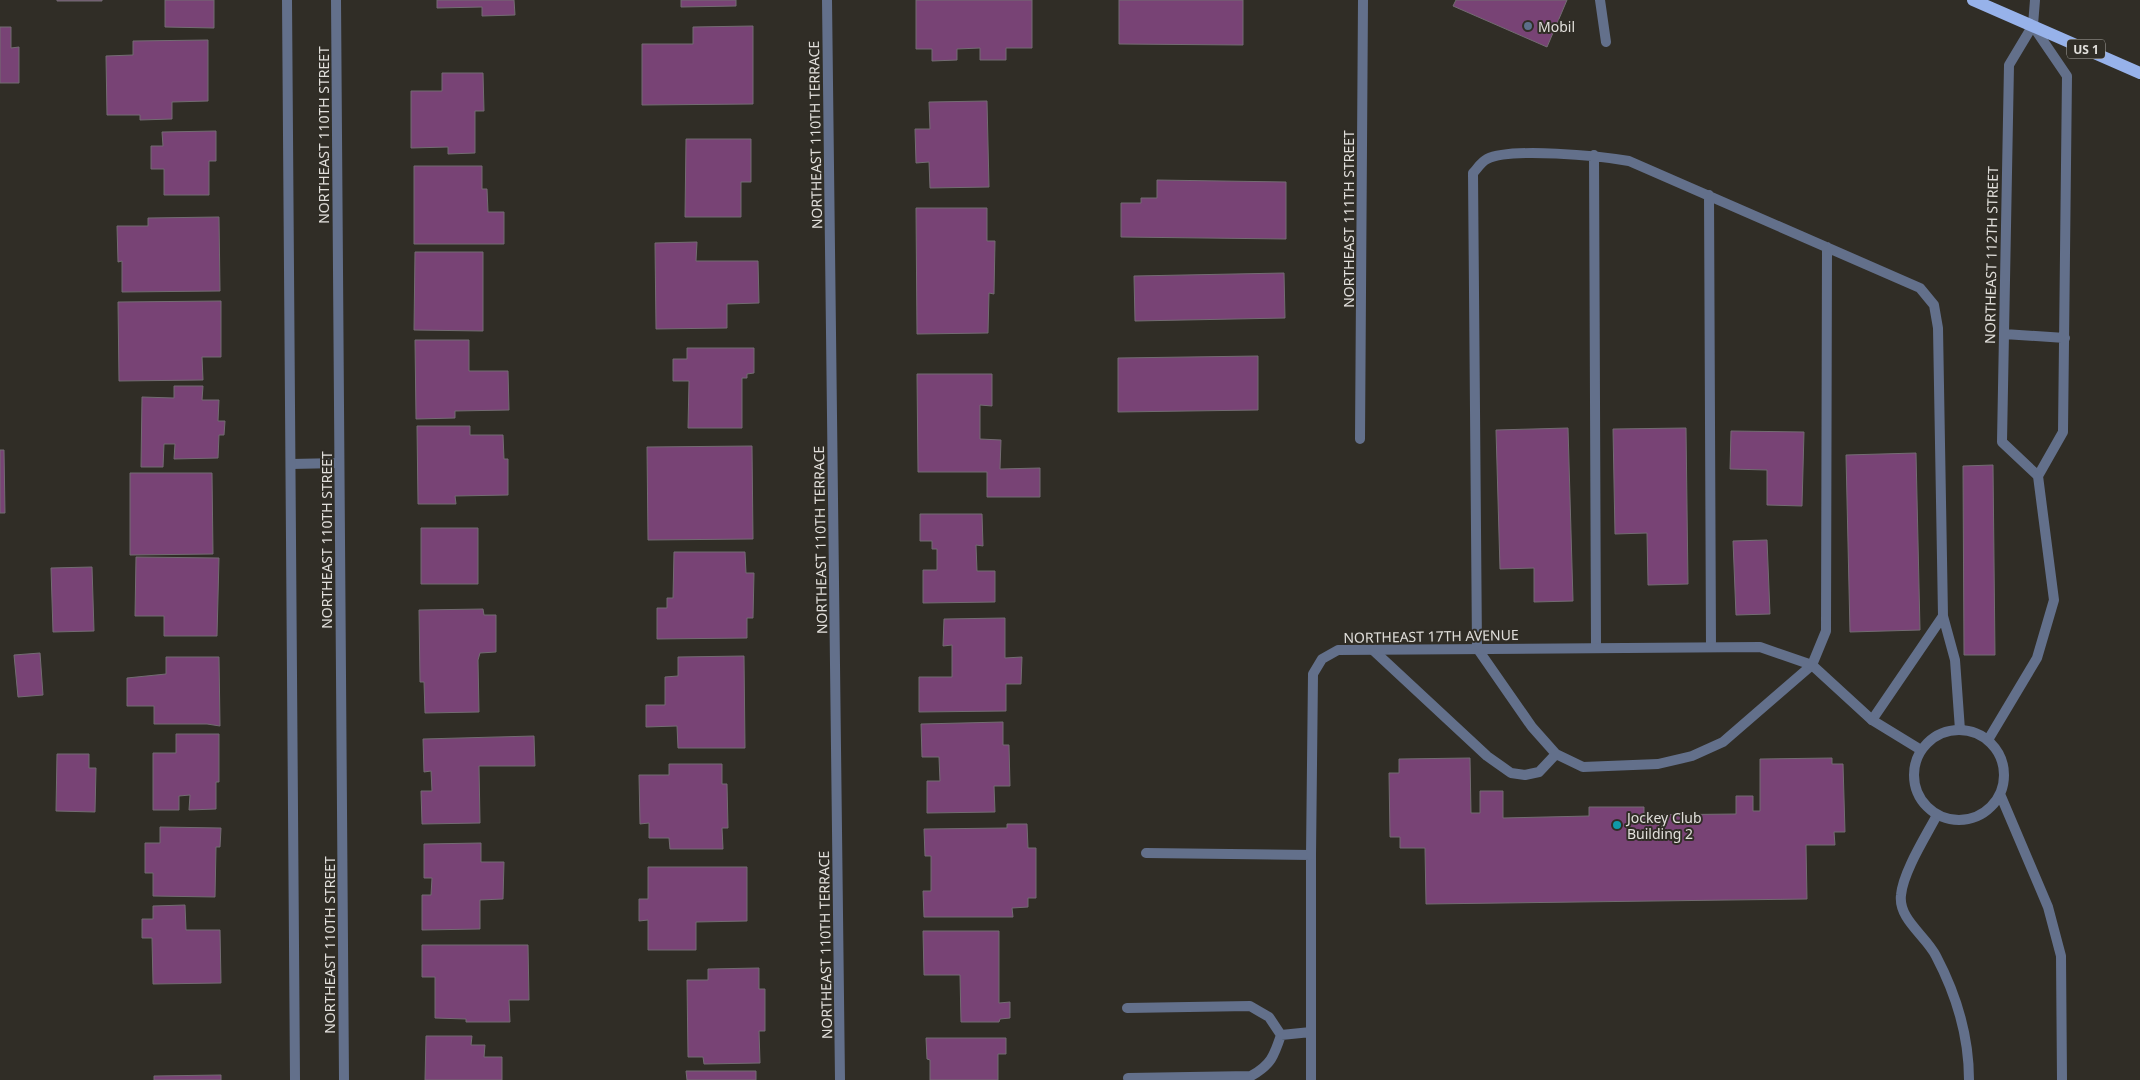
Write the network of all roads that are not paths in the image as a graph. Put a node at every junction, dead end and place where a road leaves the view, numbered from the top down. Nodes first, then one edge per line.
1 (287, 0) edge
2 (336, 0) edge
3 (827, 0) edge
4 (1364, 0) edge
5 (1600, 0) edge
6 (1973, 0) edge
7 (2035, 0) edge
8 (2033, 25) junction
9 (1606, 42) dead end
10 (2140, 73) edge
11 (1594, 155) junction
12 (1709, 195) junction
13 (1826, 247) junction
14 (2004, 334) junction
15 (2065, 338) junction
16 (1360, 438) dead end
17 (339, 463) junction
18 (291, 464) junction
19 (2038, 476) junction
20 (1944, 616) junction
21 (1596, 647) junction
22 (1710, 647) junction
23 (1477, 648) junction
24 (1373, 650) junction
25 (1812, 665) junction
26 (1872, 720) junction
27 (1960, 730) junction
28 (1988, 740) junction
29 (1921, 750) junction
30 (1556, 754) junction
31 (2000, 794) junction
32 (1936, 815) junction
33 (1146, 853) dead end
34 (1311, 855) junction
35 (1126, 1008) dead end
36 (1311, 1032) junction
37 (1281, 1035) junction
38 (1128, 1078) dead end
39 (295, 1080) edge
40 (344, 1080) edge
41 (840, 1080) edge
42 (1311, 1080) edge
43 (1969, 1080) edge
44 (2062, 1080) edge

1 - 18 street
2 - 17 street, NORTHEAST 110TH STREET
3 - 41 street, NORTHEAST 110TH TERRACE
4 - 16 street, NORTHEAST 111TH STREET
5 - 9 street
6 - 8 main road, US 1
7 - 8 street, NORTHEAST 112TH STREET
8 - 10 main road, US 1
8 - 14 street, NORTHEAST 112TH STREET
8 - 15 street
11 - 12 street
11 - 21 street
11 - 23 street
12 - 13 street
12 - 22 street
13 - 20 street
13 - 25 street
14 - 15 street
14 - 19 street, NORTHEAST 112TH STREET
15 - 19 street
17 - 18 street
17 - 40 street, NORTHEAST 110TH STREET
18 - 39 street
19 - 28 street
20 - 26 street
20 - 27 street
21 - 22 street, NORTHEAST 17TH AVENUE
21 - 23 street, NORTHEAST 17TH AVENUE
22 - 25 street, NORTHEAST 17TH AVENUE
23 - 24 street, NORTHEAST 17TH AVENUE
23 - 30 street
24 - 30 street
24 - 34 street, NORTHEAST 17TH AVENUE
25 - 26 street
25 - 30 street
26 - 29 street
27 - 28 street
27 - 29 street
28 - 31 street
29 - 32 street
31 - 32 street
31 - 44 street
32 - 43 street
33 - 34 street
34 - 36 street, NORTHEAST 17TH AVENUE
35 - 37 street
36 - 37 street
36 - 42 street, NORTHEAST 17TH AVENUE
37 - 38 street

